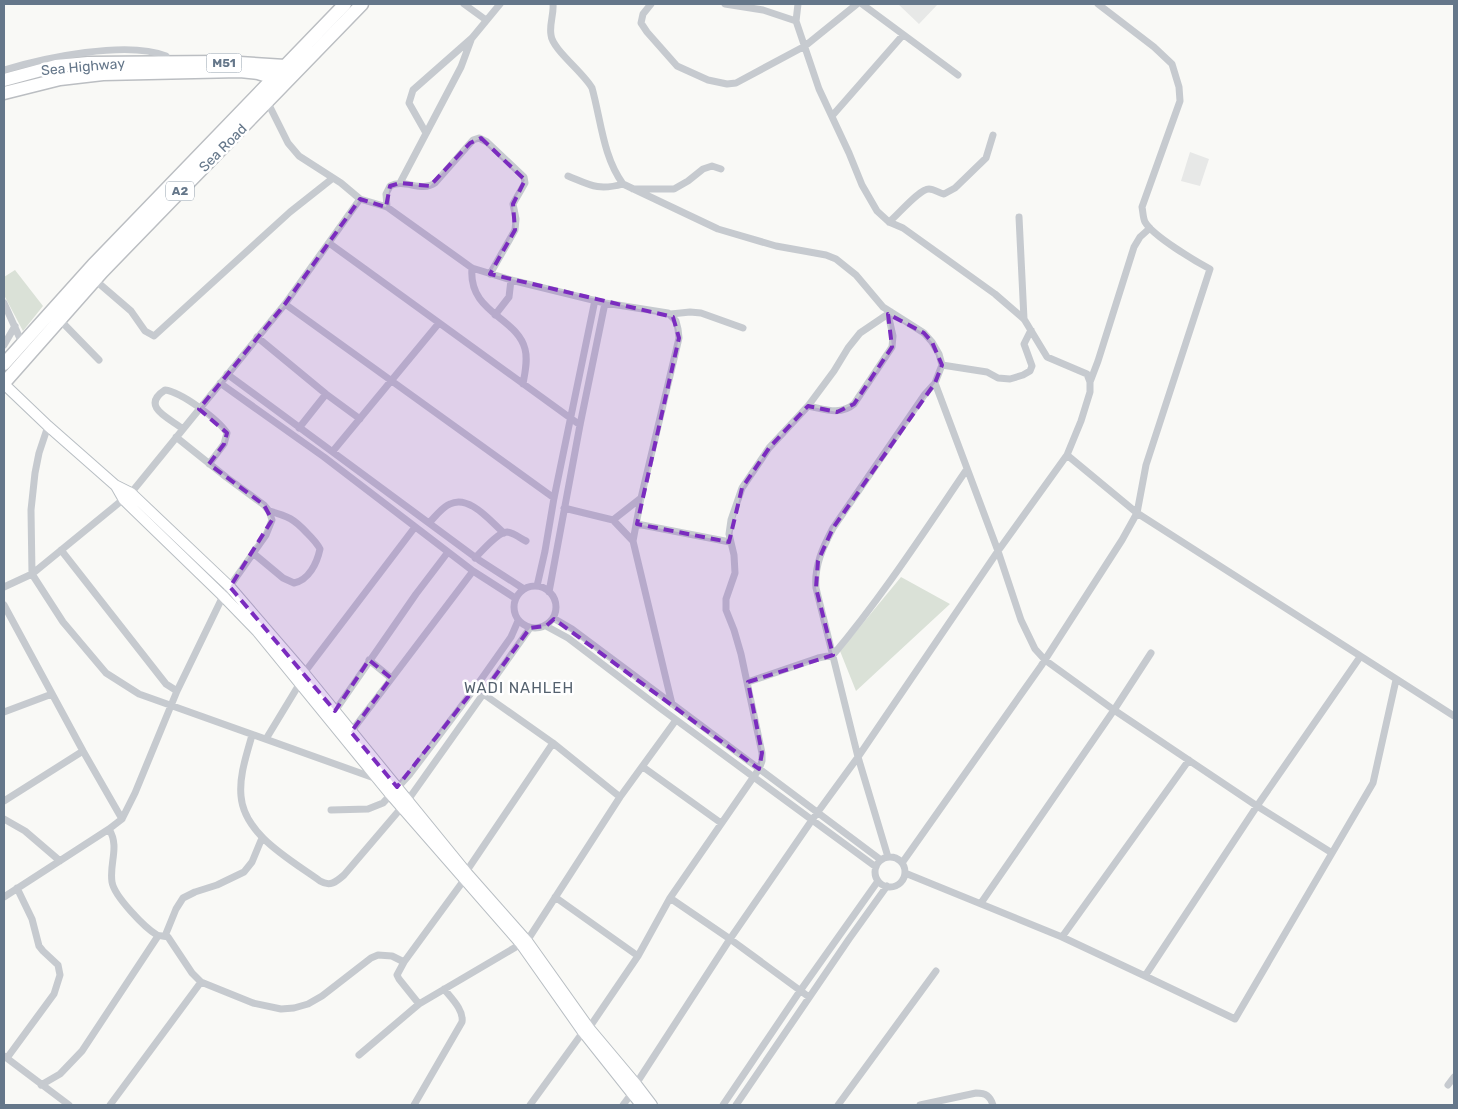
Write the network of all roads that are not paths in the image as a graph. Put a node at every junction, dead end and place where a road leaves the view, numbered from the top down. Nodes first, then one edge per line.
1 (345, 4) edge
2 (362, 4) edge
3 (464, 4) edge
4 (500, 4) edge
5 (553, 4) edge
6 (650, 4) edge
7 (726, 4) edge
8 (798, 4) edge
9 (857, 4) edge
10 (862, 4) edge
11 (1098, 4) edge
12 (486, 20) junction
13 (796, 21) junction
14 (903, 34) junction
15 (472, 38) junction
16 (314, 45) junction
17 (805, 46) junction
18 (162, 64) junction
19 (285, 66) junction
20 (4, 70) edge
21 (58, 73) junction
22 (958, 75) dead end
23 (4, 80) edge
24 (278, 82) junction
25 (4, 92) edge
26 (268, 102) junction
27 (832, 116) junction
28 (426, 133) junction
29 (993, 135) dead end
30 (721, 169) dead end
31 (568, 176) dead end
32 (333, 178) junction
33 (400, 182) junction
34 (623, 184) junction
35 (633, 189) junction
36 (360, 200) junction
37 (387, 207) junction
38 (1019, 217) dead end
39 (889, 222) junction
40 (1150, 228) junction
41 (329, 243) junction
42 (472, 268) junction
43 (490, 274) junction
44 (95, 280) junction
45 (512, 280) junction
46 (595, 300) junction
47 (605, 302) junction
48 (4, 303) edge
49 (285, 304) junction
50 (890, 313) junction
51 (671, 314) junction
52 (495, 315) junction
53 (59, 319) junction
54 (1024, 319) junction
55 (439, 323) junction
56 (15, 326) junction
57 (744, 328) dead end
58 (1031, 330) junction
59 (257, 338) junction
60 (22, 343) junction
61 (4, 345) edge
62 (98, 360) dead end
63 (4, 364) edge
64 (942, 365) junction
65 (227, 374) junction
66 (391, 382) junction
67 (1090, 382) junction
68 (4, 383) edge
69 (220, 383) junction
70 (935, 383) junction
71 (523, 384) junction
72 (326, 394) junction
73 (808, 406) junction
74 (199, 409) junction
75 (360, 419) junction
76 (571, 419) junction
77 (580, 425) junction
78 (48, 426) junction
79 (299, 428) junction
80 (183, 429) junction
81 (176, 437) junction
82 (333, 451) junction
83 (1067, 455) junction
84 (209, 464) junction
85 (967, 469) junction
86 (128, 497) junction
87 (554, 498) junction
88 (641, 498) junction
89 (564, 508) junction
90 (269, 510) junction
91 (1137, 513) junction
92 (613, 520) junction
93 (429, 523) junction
94 (636, 524) junction
95 (414, 527) junction
96 (504, 533) junction
97 (526, 541) dead end
98 (633, 541) junction
99 (730, 542) junction
100 (62, 550) junction
101 (998, 550) junction
102 (448, 552) junction
103 (253, 553) junction
104 (475, 558) junction
105 (473, 571) junction
106 (32, 574) junction
107 (502, 576) junction
108 (495, 585) junction
109 (536, 586) junction
110 (4, 587) edge
111 (524, 589) junction
112 (226, 591) junction
113 (549, 592) junction
114 (515, 598) junction
115 (4, 605) edge
116 (553, 618) junction
117 (518, 621) junction
118 (546, 626) junction
119 (530, 628) junction
120 (1150, 653) dead end
121 (833, 655) junction
122 (1360, 657) junction
123 (370, 660) junction
124 (1045, 660) junction
125 (302, 678) junction
126 (391, 678) junction
127 (1396, 680) junction
128 (748, 682) junction
129 (475, 688) junction
130 (177, 691) junction
131 (52, 694) junction
132 (482, 694) junction
133 (672, 704) junction
134 (171, 706) junction
135 (1114, 710) junction
136 (335, 711) junction
137 (4, 712) edge
138 (1454, 716) edge
139 (676, 720) junction
140 (351, 732) junction
141 (252, 735) junction
142 (266, 739) junction
143 (553, 743) junction
144 (83, 751) junction
145 (858, 757) junction
146 (1189, 760) junction
147 (643, 767) junction
148 (759, 769) junction
149 (754, 776) junction
150 (379, 780) junction
151 (394, 791) junction
152 (620, 797) junction
153 (4, 801) edge
154 (405, 804) junction
155 (1257, 806) junction
156 (330, 810) dead end
157 (818, 812) junction
158 (4, 819) edge
159 (122, 819) junction
160 (812, 820) junction
161 (721, 823) junction
162 (109, 829) junction
163 (262, 838) junction
164 (1332, 853) junction
165 (884, 858) junction
166 (60, 861) junction
167 (902, 863) junction
168 (876, 866) junction
169 (905, 873) junction
170 (465, 876) junction
171 (878, 881) junction
172 (887, 886) junction
173 (17, 888) junction
174 (4, 897) edge
175 (555, 897) junction
176 (670, 898) junction
177 (981, 903) junction
178 (841, 933) junction
179 (162, 936) junction
180 (1062, 937) junction
181 (730, 939) junction
182 (849, 939) junction
183 (524, 943) junction
184 (638, 956) junction
185 (404, 962) junction
186 (936, 971) dead end
187 (1145, 976) junction
188 (201, 982) junction
189 (444, 989) junction
190 (800, 991) junction
191 (809, 998) junction
192 (419, 1004) junction
193 (586, 1030) junction
194 (359, 1055) dead end
195 (5, 1057) edge
196 (1454, 1077) edge
197 (41, 1085) junction
198 (1448, 1085) dead end
199 (634, 1088) junction
200 (69, 1105) edge
201 (110, 1105) edge
202 (414, 1105) edge
203 (530, 1105) edge
204 (624, 1105) edge
205 (642, 1105) edge
206 (652, 1105) edge
207 (724, 1105) edge
208 (736, 1105) edge
209 (838, 1105) edge
210 (920, 1105) edge
211 (993, 1105) edge

1 - 16 highway, Sea Road / A2
2 - 16 highway, Sea Road / A2
3 - 12 street
4 - 12 street
5 - 34 street
6 - 17 street
7 - 13 street
8 - 13 street
9 - 17 street
10 - 14 street
11 - 40 street
12 - 15 street
13 - 17 street
14 - 22 street
14 - 27 street
15 - 28 street
15 - 28 street
16 - 19 highway, Sea Road / A2
16 - 24 highway, Sea Road / A2
17 - 27 street
18 - 19 highway, M51
18 - 20 street
18 - 21 highway, Sea Highway / M51
18 - 24 highway
19 - 24 highway, Sea Road / A2
21 - 23 highway, Sea Highway / M51
21 - 25 highway, Sea Highway / M51
24 - 26 highway, Sea Road / A2
24 - 60 highway, Sea Road / A2
26 - 32 street
26 - 44 highway, Sea Road / A2
27 - 39 street
28 - 33 street
29 - 39 street
30 - 35 street
31 - 34 street
32 - 36 street
32 - 44 street
33 - 37 street
33 - 43 street
34 - 35 street
35 - 50 street
36 - 37 street
36 - 41 street
37 - 42 street
38 - 54 street
39 - 54 street
40 - 67 street
40 - 91 street
41 - 49 street
41 - 55 street
42 - 43 street
42 - 52 street
43 - 45 street
44 - 53 highway, Sea Road / A2
45 - 46 street
45 - 52 street
46 - 47 street
46 - 76 street
47 - 51 street
47 - 77 street
48 - 56 street
49 - 59 street
49 - 66 street
50 - 64 street
50 - 73 street
50 - 73 street
51 - 57 street
51 - 88 street
52 - 71 street
53 - 62 street
53 - 68 highway, Sea Road / A2
54 - 58 street
55 - 66 street
55 - 71 street
56 - 60 street
56 - 61 street
58 - 64 street
58 - 67 street
59 - 65 street
59 - 72 street
60 - 63 highway, Sea Road / A2
64 - 70 street
65 - 69 street
65 - 79 street
66 - 75 street
66 - 87 street
67 - 83 street
68 - 78 main road
69 - 74 street
69 - 95 street
70 - 85 street
70 - 121 street
71 - 76 street
72 - 75 street
72 - 79 street
73 - 99 street
74 - 80 street
74 - 80 street
74 - 84 street
75 - 82 street
76 - 77 street
76 - 87 street
77 - 89 street
78 - 86 main road
78 - 106 street
79 - 82 street
80 - 81 street
81 - 84 street
81 - 86 street
82 - 93 street
83 - 91 street
83 - 101 street
84 - 90 street
85 - 101 street
85 - 121 street
86 - 100 street
86 - 112 main road
87 - 109 street
88 - 92 street
88 - 94 street
89 - 92 street
89 - 113 street
90 - 103 street
90 - 103 street
91 - 122 street
91 - 124 street
92 - 98 street
93 - 96 street
93 - 104 street
94 - 98 street
94 - 99 street
95 - 102 street
95 - 125 street
96 - 97 street
96 - 104 street
98 - 133 street
99 - 128 street
100 - 106 street
100 - 130 street
101 - 124 street
101 - 145 street
102 - 105 street
102 - 123 street
103 - 112 street
104 - 107 street
105 - 108 street
105 - 126 street
106 - 110 street
106 - 134 street
107 - 108 street
107 - 111 street
108 - 114 street
109 - 111 street
109 - 113 street
111 - 114 street
112 - 125 main road
112 - 130 street
113 - 116 street
114 - 117 street
115 - 131 street
116 - 118 street
116 - 133 street
117 - 119 street
117 - 129 street
118 - 119 street
118 - 139 street
119 - 132 street
120 - 135 street
121 - 128 street
121 - 145 street
122 - 127 street
122 - 155 street
123 - 126 street
123 - 136 street
124 - 135 street
124 - 167 street
125 - 136 main road
125 - 142 street
125 - 150 main road
126 - 140 street
127 - 138 street
127 - 164 street
128 - 148 street
129 - 132 street
129 - 151 street
130 - 134 street
131 - 137 street
131 - 144 street
132 - 143 street
132 - 154 street
133 - 148 street
134 - 141 street
134 - 159 street
135 - 146 street
135 - 177 street
136 - 140 main road
139 - 147 street
139 - 149 street
140 - 151 main road
141 - 142 street
141 - 163 street
142 - 150 street
143 - 152 street
143 - 170 street
144 - 153 street
144 - 159 street
145 - 157 street
145 - 165 street
146 - 155 street
146 - 180 street
147 - 152 street
147 - 161 street
148 - 149 street
148 - 157 street
149 - 160 street
149 - 161 street
150 - 151 main road
151 - 154 main road
151 - 156 street
152 - 175 street
154 - 163 street
154 - 170 main road
155 - 164 street
155 - 187 street
157 - 160 street
157 - 165 street
158 - 166 street
159 - 162 street
160 - 168 street
160 - 181 street
161 - 176 street
162 - 166 street
162 - 179 street
163 - 179 street
164 - 187 street
165 - 167 street
165 - 168 street
166 - 173 street
167 - 169 street
168 - 171 street
169 - 172 street
169 - 177 street
170 - 183 main road
170 - 185 street
171 - 172 street
171 - 178 street
172 - 182 street
173 - 174 street
173 - 195 street
175 - 183 street
175 - 184 street
176 - 181 street
176 - 184 street
177 - 180 street
178 - 182 street
178 - 190 street
179 - 188 street
179 - 197 street
180 - 187 street
181 - 190 street
181 - 199 street
182 - 191 street
183 - 189 street
183 - 193 main road
184 - 193 street
185 - 188 street
185 - 192 street
186 - 209 street
188 - 201 street
189 - 192 street
189 - 202 street
190 - 191 street
190 - 207 street
191 - 208 street
192 - 194 street
193 - 199 main road
193 - 203 street
195 - 197 street
196 - 198 street
197 - 200 street
199 - 204 street
199 - 205 main road
199 - 206 main road
210 - 211 street

